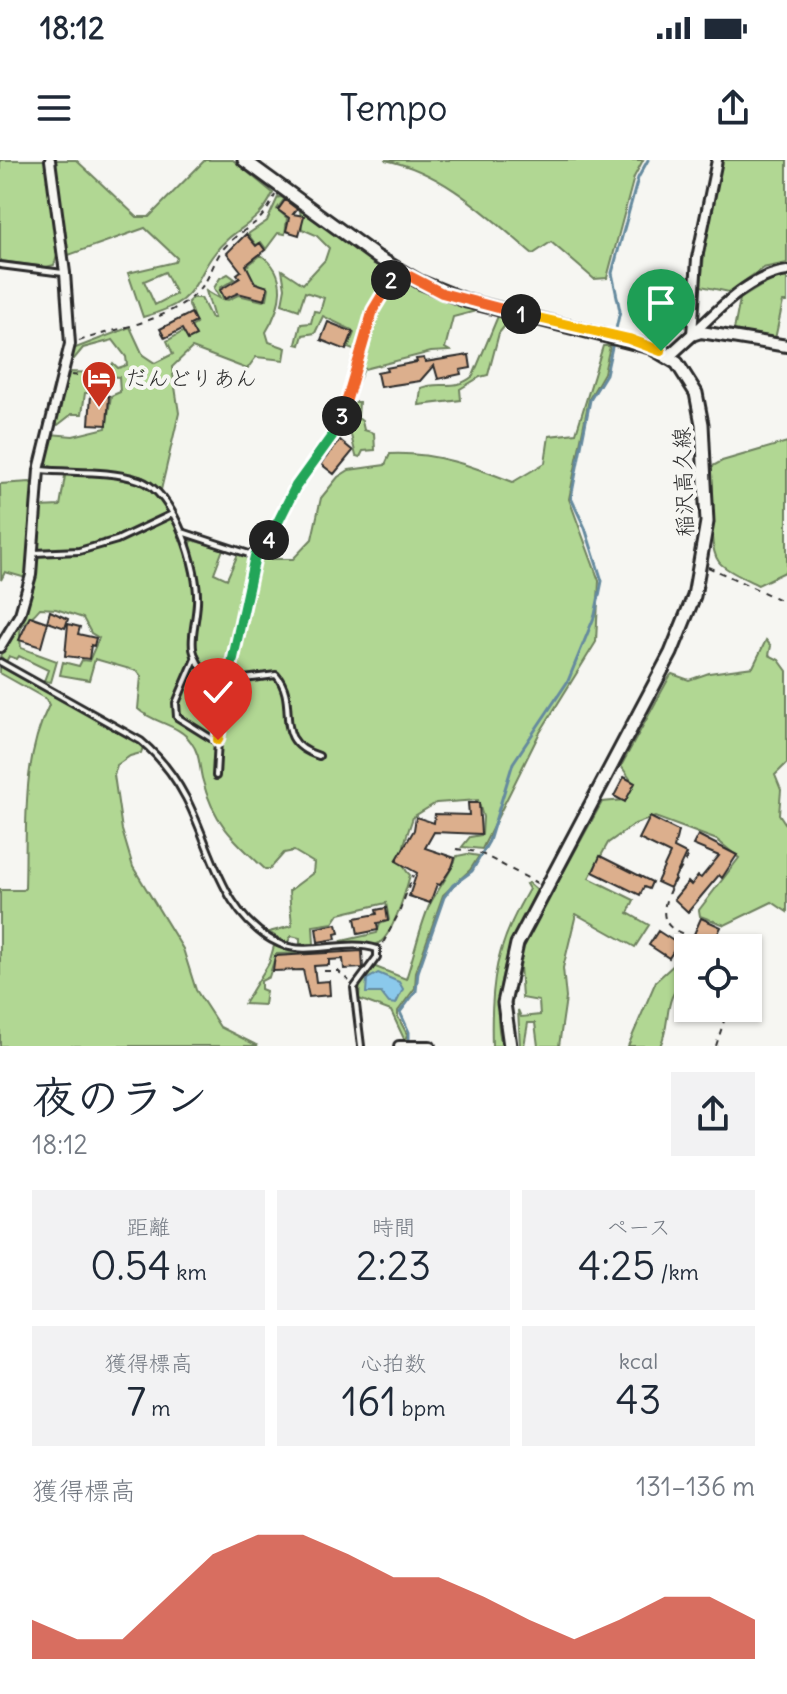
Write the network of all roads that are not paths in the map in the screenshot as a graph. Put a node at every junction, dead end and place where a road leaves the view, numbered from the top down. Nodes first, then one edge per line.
1 (50, 160) edge
2 (244, 160) edge
3 (717, 160) edge
4 (0, 265) edge
5 (787, 271) edge
6 (65, 273) junction
7 (692, 335) junction
8 (787, 346) edge
9 (669, 356) junction
10 (39, 470) junction
11 (172, 514) junction
12 (182, 532) junction
13 (32, 553) junction
14 (0, 647) edge
15 (195, 659) junction
16 (0, 662) edge
17 (228, 681) junction
18 (217, 742) junction
19 (319, 756) dead end
20 (216, 776) dead end
21 (361, 1046) edge
22 (399, 1046) edge
23 (430, 1046) edge
24 (510, 1046) edge

1 - 6 street
2 - 9 main road
3 - 7 street
4 - 6 lane
5 - 7 street
6 - 10 street
7 - 8 street
7 - 9 street
9 - 24 main road, 稲沢高久線
10 - 11 lane
10 - 13 street
11 - 12 lane
11 - 13 lane
12 - 15 lane
12 - 17 lane
13 - 14 street
15 - 17 lane
15 - 18 lane
16 - 21 lane
17 - 18 lane
17 - 19 lane
18 - 20 lane
22 - 23 street

